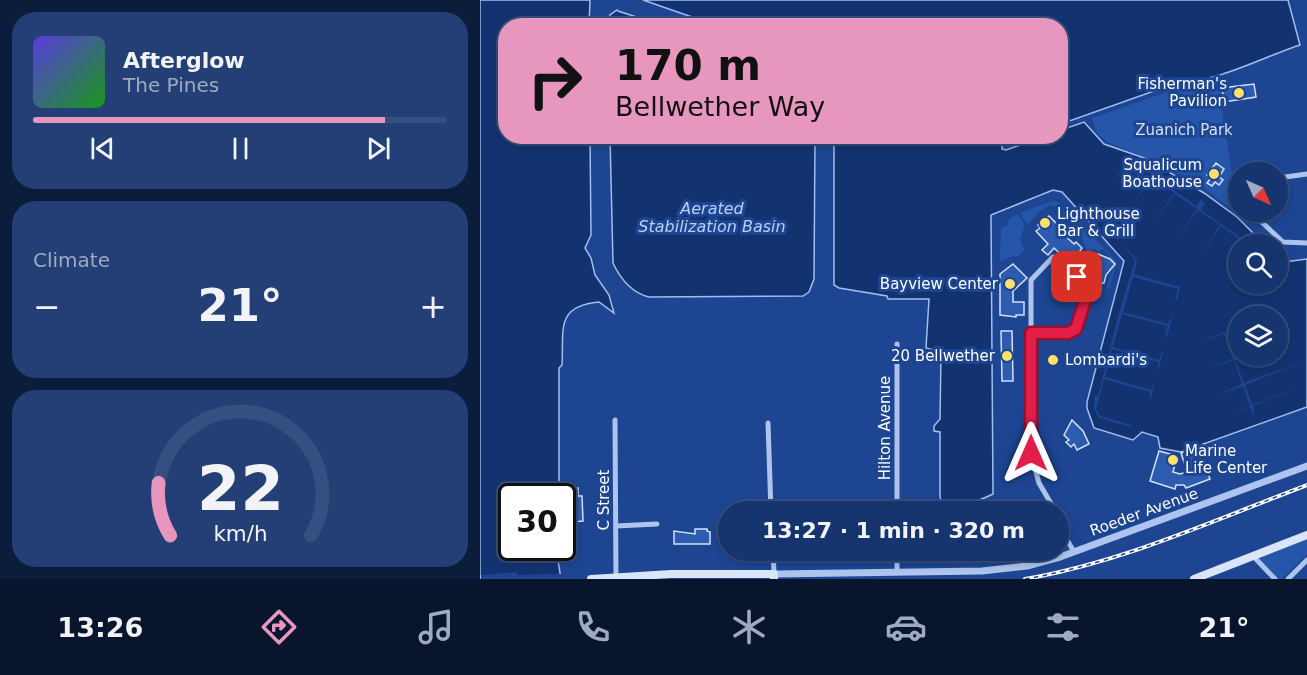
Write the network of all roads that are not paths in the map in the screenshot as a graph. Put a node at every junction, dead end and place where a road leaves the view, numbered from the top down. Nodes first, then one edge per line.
1 (1307, 174) edge
2 (1288, 177) edge
3 (1263, 222) edge
4 (1307, 243) edge
5 (1031, 333) junction
6 (897, 344) dead end
7 (615, 420) dead end
8 (768, 423) dead end
9 (1307, 466) edge
10 (771, 501) edge
11 (897, 501) edge
12 (1048, 501) edge
13 (657, 524) dead end
14 (616, 526) junction
15 (1307, 536) edge
16 (1069, 544) edge
17 (1074, 552) junction
18 (1253, 556) junction
19 (1307, 560) edge
20 (773, 561) edge
21 (897, 561) edge
22 (897, 572) junction
23 (774, 576) edge
24 (616, 577) edge
25 (591, 579) edge
26 (1194, 579) edge
27 (1275, 579) edge
28 (1288, 579) edge

1 - 2 street
3 - 4 street
5 - 5 street
5 - 12 street
6 - 11 street, Hilton Avenue
7 - 14 street, C Street
8 - 10 street
9 - 17 street, Roeder Avenue
13 - 14 street
14 - 24 street, C Street
15 - 18 main road
16 - 17 street
17 - 22 street, Roeder Avenue
18 - 26 main road
18 - 27 street
19 - 28 street
20 - 23 street
21 - 22 street
22 - 23 street, Roeder Avenue
23 - 24 main road, Roeder Avenue
24 - 25 main road, Roeder Avenue

